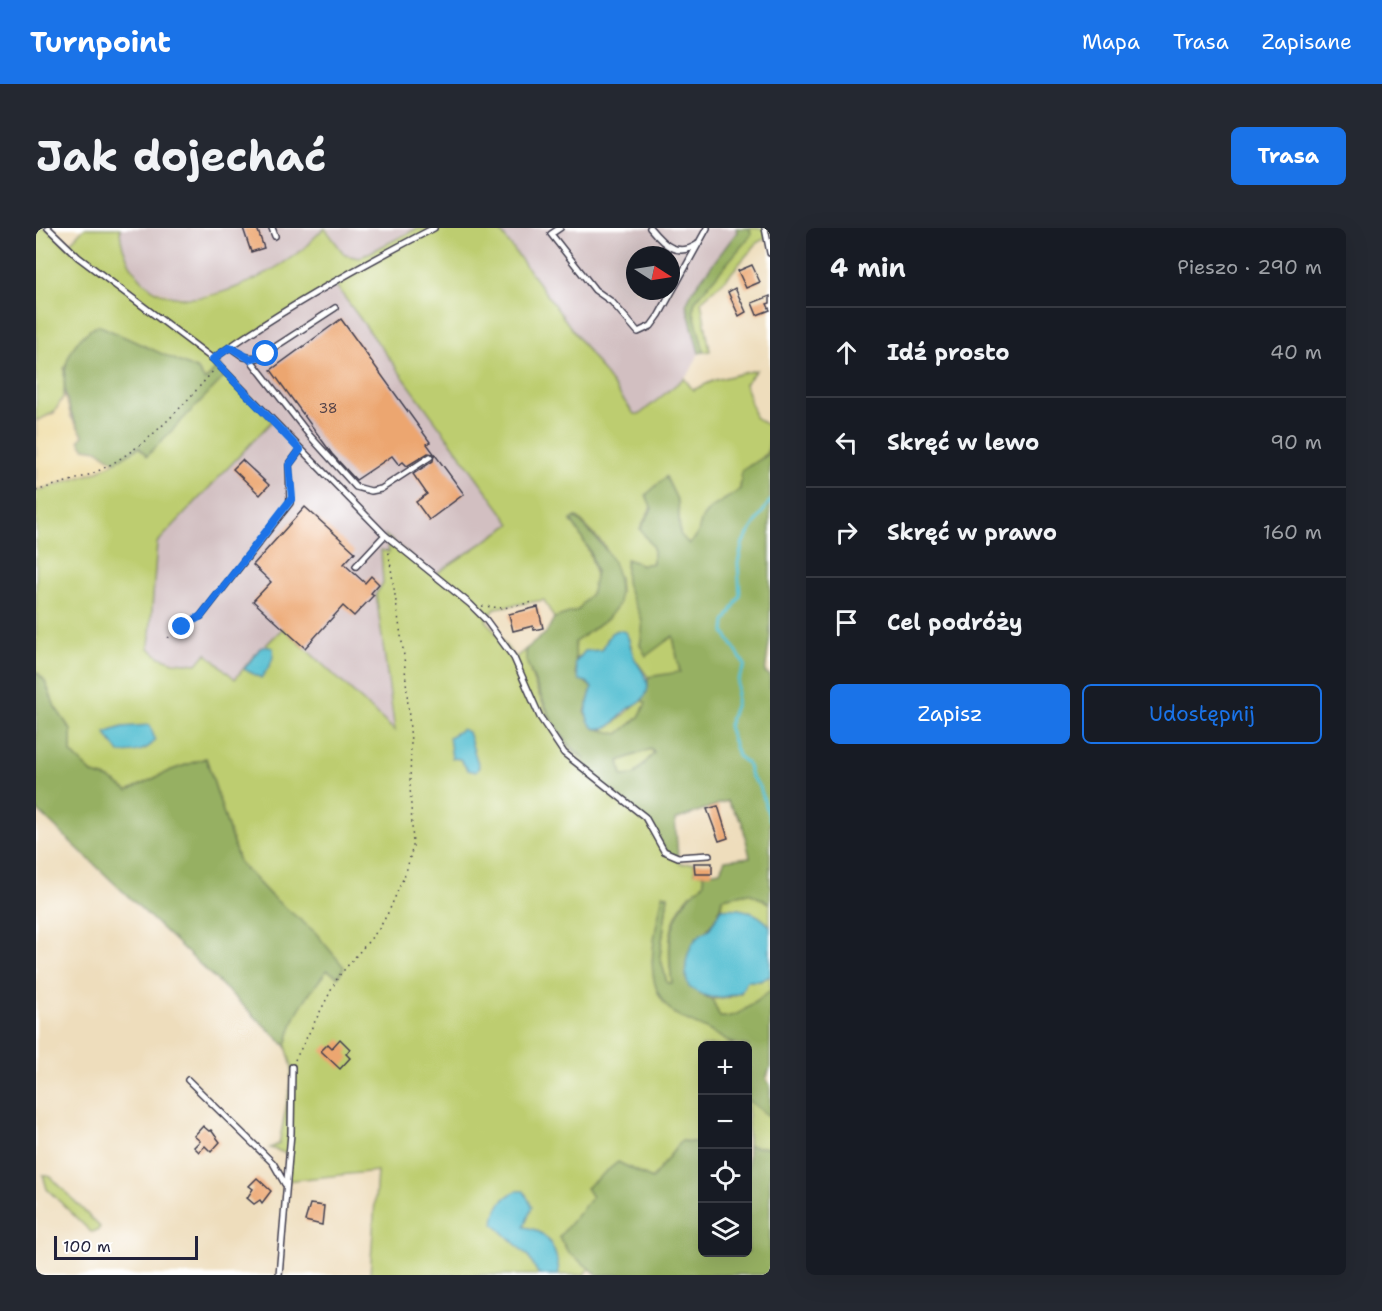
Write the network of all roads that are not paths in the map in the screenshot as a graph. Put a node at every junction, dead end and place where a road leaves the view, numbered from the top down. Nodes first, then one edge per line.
1 (48, 228) edge
2 (272, 228) edge
3 (434, 228) edge
4 (560, 228) edge
5 (650, 228) edge
6 (707, 228) edge
7 (765, 228) edge
8 (274, 236) dead end
9 (702, 241) junction
10 (770, 253) edge
11 (335, 308) dead end
12 (230, 347) junction
13 (213, 359) junction
14 (250, 359) junction
15 (300, 450) junction
16 (430, 457) dead end
17 (385, 536) junction
18 (356, 566) dead end
19 (201, 616) road end
20 (709, 855) dead end
21 (292, 1066) road end
22 (188, 1080) dead end
23 (286, 1188) junction
24 (279, 1275) edge

1 - 13 lane
2 - 8 lane
3 - 12 lane
4 - 9 lane
5 - 9 lane
6 - 9 lane
7 - 10 lane
11 - 14 lane
12 - 13 lane
12 - 14 lane
13 - 15 lane
14 - 16 lane
15 - 17 lane
15 - 19 lane
17 - 18 lane
17 - 20 lane
21 - 23 lane
22 - 23 lane
23 - 24 lane

